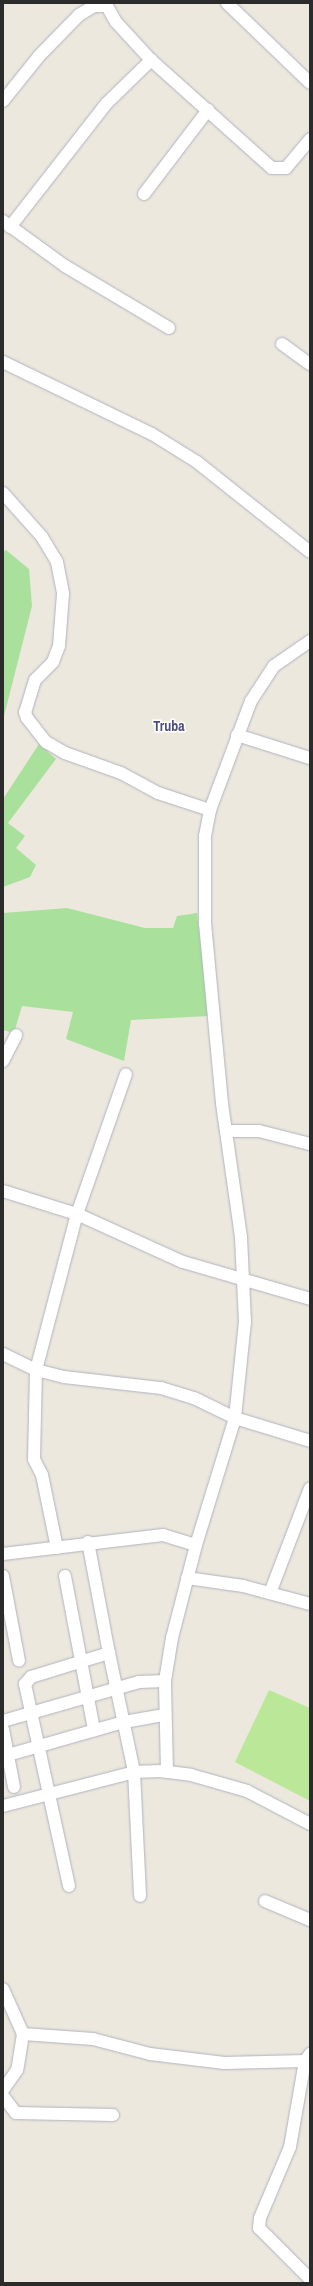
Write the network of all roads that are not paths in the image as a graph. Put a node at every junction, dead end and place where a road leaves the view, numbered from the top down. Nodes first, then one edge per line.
1 (227, 3) edge
2 (108, 4) edge
3 (151, 60) junction
4 (310, 83) edge
5 (3, 101) edge
6 (208, 110) junction
7 (310, 140) edge
8 (144, 194) dead end
9 (7, 224) edge
10 (169, 328) dead end
11 (282, 344) dead end
12 (3, 362) edge
13 (310, 364) edge
14 (3, 493) edge
15 (310, 552) edge
16 (310, 641) edge
17 (237, 735) junction
18 (310, 758) edge
19 (210, 810) junction
20 (16, 1035) dead end
21 (3, 1061) edge
22 (126, 1074) dead end
23 (226, 1131) junction
24 (310, 1144) edge
25 (3, 1191) edge
26 (77, 1214) junction
27 (244, 1279) junction
28 (310, 1299) edge
29 (3, 1354) edge
30 (36, 1370) junction
31 (235, 1418) junction
32 (310, 1441) edge
33 (310, 1488) edge
34 (88, 1542) junction
35 (196, 1545) junction
36 (56, 1548) junction
37 (3, 1554) edge
38 (3, 1576) edge
39 (65, 1576) dead end
40 (187, 1578) junction
41 (270, 1592) junction
42 (310, 1604) edge
43 (110, 1653) junction
44 (19, 1661) dead end
45 (81, 1662) junction
46 (165, 1681) junction
47 (118, 1687) junction
48 (88, 1696) junction
49 (31, 1714) junction
50 (164, 1715) junction
51 (3, 1721) edge
52 (124, 1722) junction
53 (3, 1729) edge
54 (94, 1730) junction
55 (38, 1746) junction
56 (8, 1755) junction
57 (134, 1772) junction
58 (167, 1772) junction
59 (14, 1787) dead end
60 (49, 1792) junction
61 (3, 1806) edge
62 (310, 1824) edge
63 (69, 1886) dead end
64 (140, 1896) dead end
65 (265, 1901) dead end
66 (310, 1920) edge
67 (3, 1989) edge
68 (23, 2034) junction
69 (308, 2058) edge
70 (3, 2090) edge
71 (3, 2096) edge
72 (113, 2115) dead end
73 (310, 2279) edge

1 - 4 street
2 - 3 street
2 - 5 street
3 - 6 street
3 - 9 street
6 - 7 street
6 - 8 street
9 - 10 street
11 - 13 street
12 - 15 street
14 - 19 street
16 - 17 street
17 - 18 street
17 - 19 street
19 - 23 street
20 - 21 street
22 - 26 street
23 - 24 street
23 - 27 street
25 - 26 street
26 - 27 street
26 - 30 street
27 - 28 street
27 - 31 street
29 - 30 street
30 - 31 street
30 - 36 street
31 - 32 street
31 - 35 street
33 - 41 street
34 - 35 street
34 - 36 street
34 - 43 street
35 - 40 street
36 - 37 street
38 - 44 street
39 - 45 street
40 - 41 street
40 - 46 street
41 - 42 street
43 - 45 street
43 - 47 street
45 - 48 street
45 - 49 street
46 - 47 street
46 - 50 street
47 - 48 street
47 - 52 street
48 - 49 street
48 - 54 street
49 - 51 street
49 - 55 street
50 - 52 street
50 - 58 street
52 - 54 street
52 - 57 street
53 - 56 street
54 - 55 street
55 - 56 street
55 - 60 street
56 - 59 street
57 - 58 street
57 - 60 street
57 - 64 street
58 - 62 street
60 - 61 street
60 - 63 street
65 - 66 street
67 - 68 street
68 - 69 street
68 - 70 street
69 - 73 street
71 - 72 street

